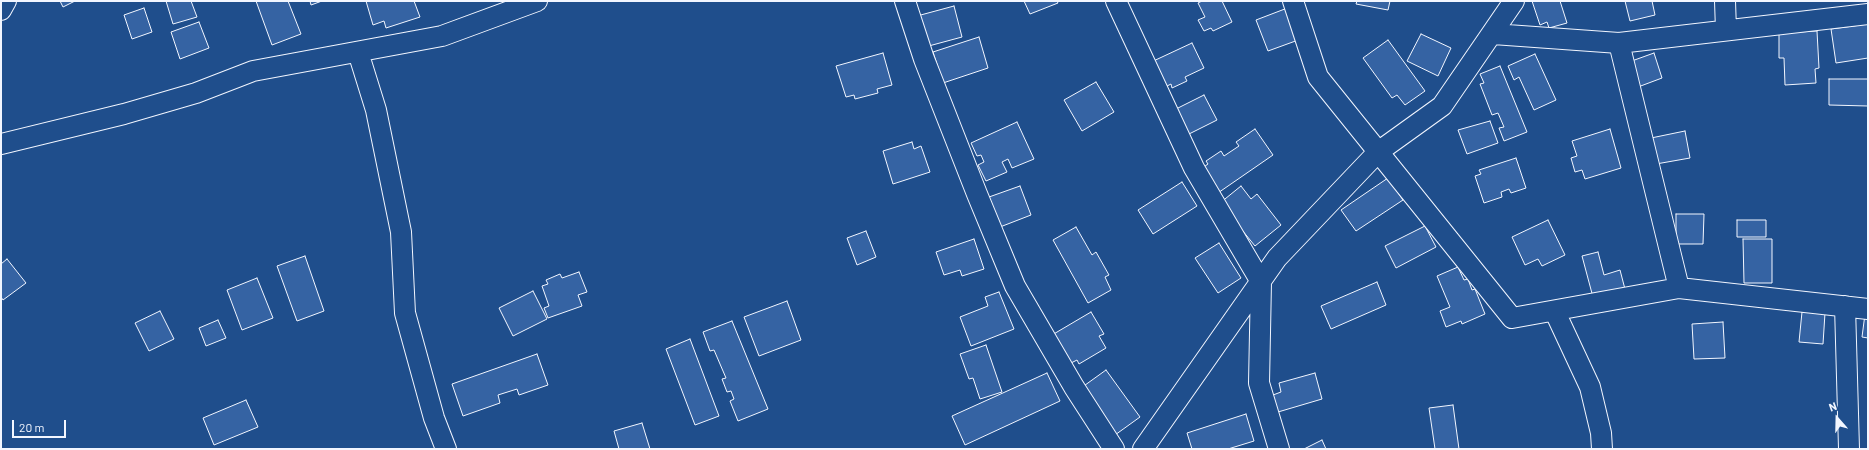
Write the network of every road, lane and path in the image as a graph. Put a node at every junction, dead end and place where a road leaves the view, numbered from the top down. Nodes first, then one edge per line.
1 (6, 1) edge
2 (537, 1) edge
3 (906, 1) edge
4 (1116, 1) edge
5 (1292, 1) edge
6 (1514, 1) edge
7 (1725, 1) edge
8 (1, 10) edge
9 (1868, 14) edge
10 (1726, 30) junction
11 (1493, 34) junction
12 (1619, 43) junction
13 (358, 52) junction
14 (1, 144) edge
15 (1378, 152) junction
16 (1261, 282) junction
17 (1679, 288) junction
18 (1846, 306) junction
19 (1868, 309) edge
20 (1555, 312) junction
21 (446, 449) edge
22 (1114, 449) edge
23 (1143, 449) edge
24 (1279, 449) edge
25 (1602, 449) edge
26 (1849, 449) edge

1 - 8 street
2 - 13 street
3 - 22 street
4 - 16 street
5 - 15 street
6 - 11 street
7 - 10 street
9 - 10 street
10 - 12 street
11 - 12 street
11 - 15 street
12 - 17 street
13 - 14 street
13 - 21 street
15 - 16 street
15 - 20 street
16 - 23 street
16 - 24 street
17 - 18 street
17 - 20 street
18 - 19 street
18 - 26 street
20 - 25 street

